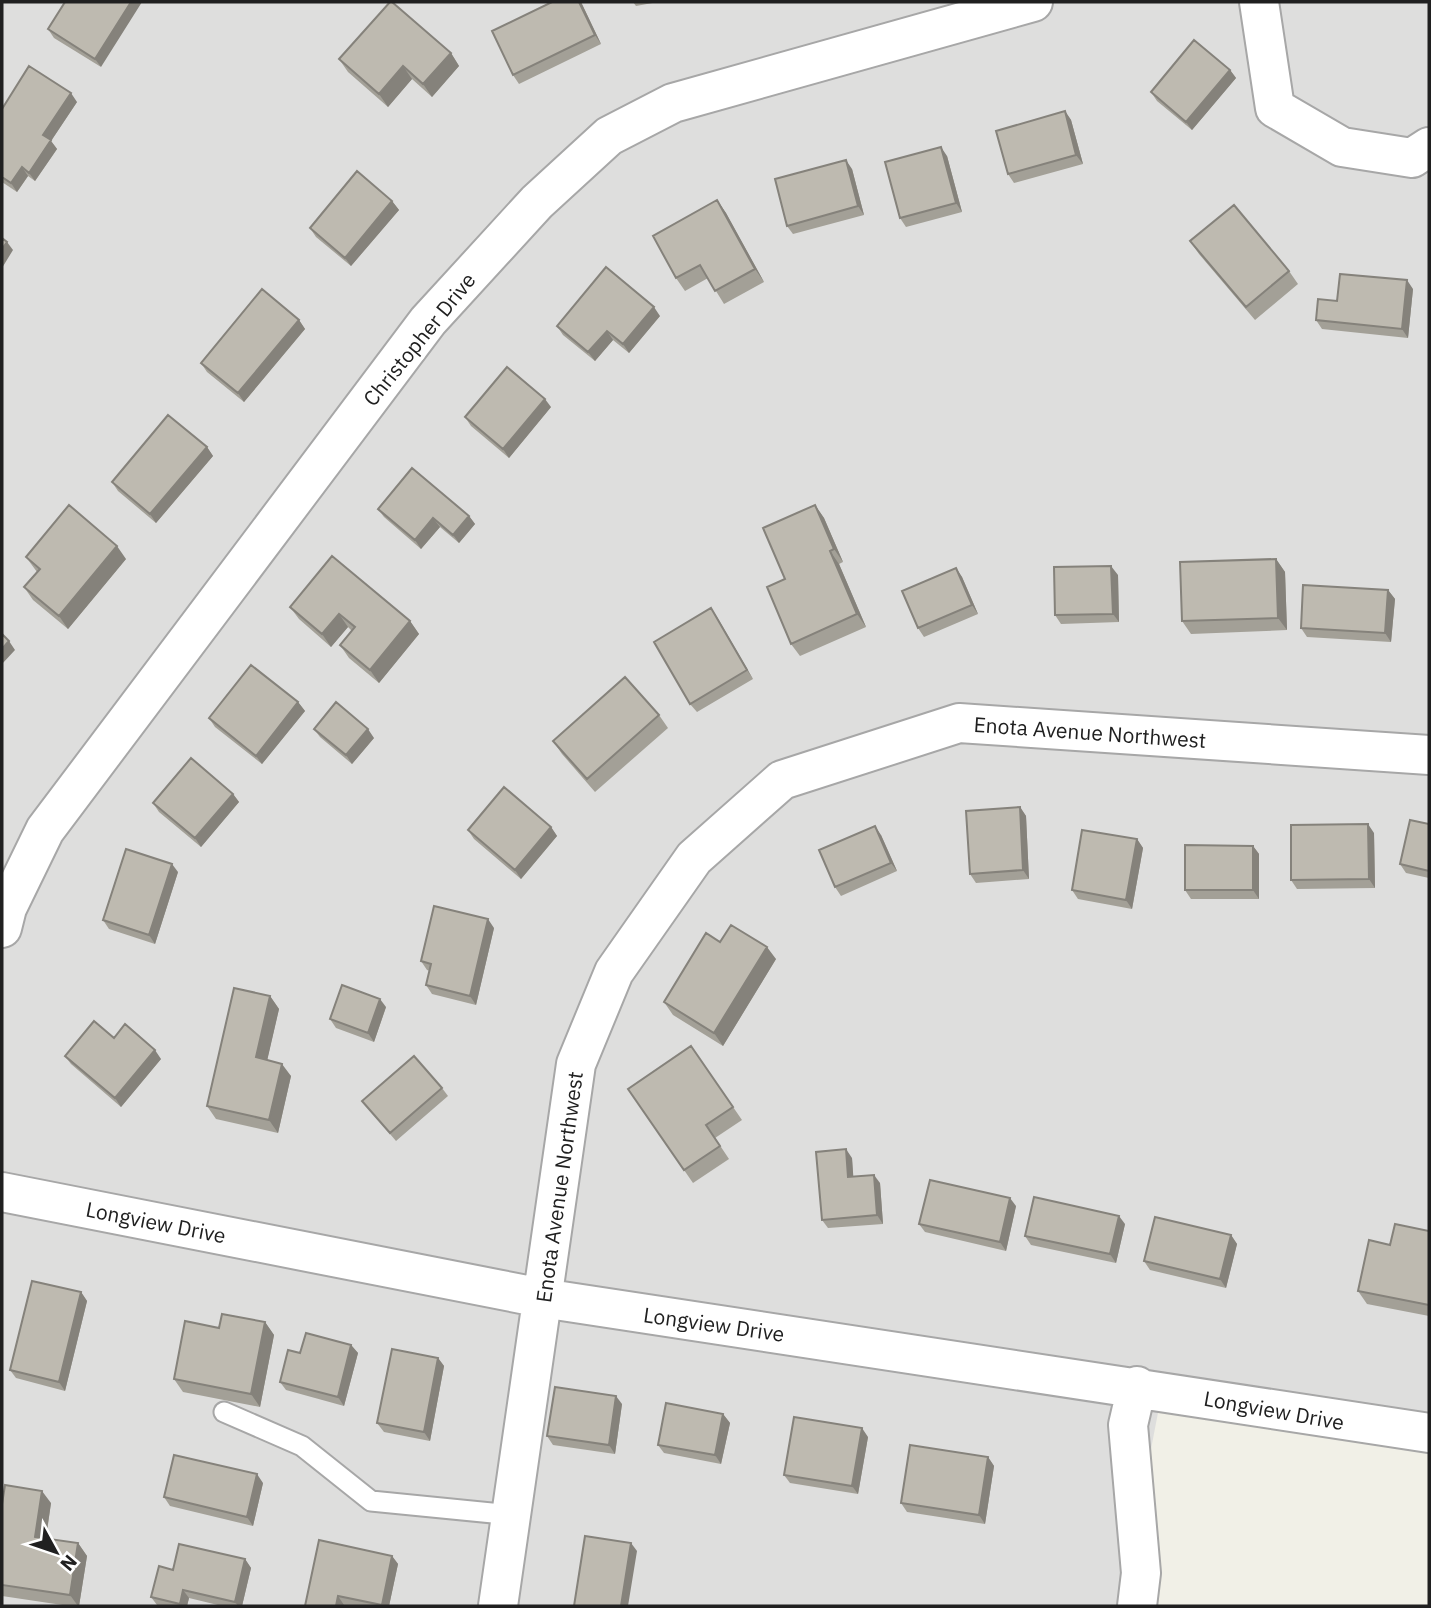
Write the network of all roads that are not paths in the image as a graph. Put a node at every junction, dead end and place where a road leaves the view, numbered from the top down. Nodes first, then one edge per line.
1 (1033, 2) edge
2 (1259, 2) edge
3 (1429, 147) edge
4 (1429, 755) edge
5 (2, 928) edge
6 (2, 1192) edge
7 (542, 1298) junction
8 (1137, 1386) junction
9 (224, 1412) edge
10 (1429, 1433) edge
11 (512, 1515) junction
12 (498, 1606) edge
13 (1137, 1606) edge

1 - 5 street, Christopher Drive
2 - 3 street
4 - 7 street, Enota Avenue Northwest
6 - 7 street, Longview Drive
7 - 8 street, Longview Drive
7 - 11 street, Enota Avenue Northwest
8 - 10 street, Longview Drive
8 - 13 street
9 - 11 lane
11 - 12 street, Enota Avenue Northwest

